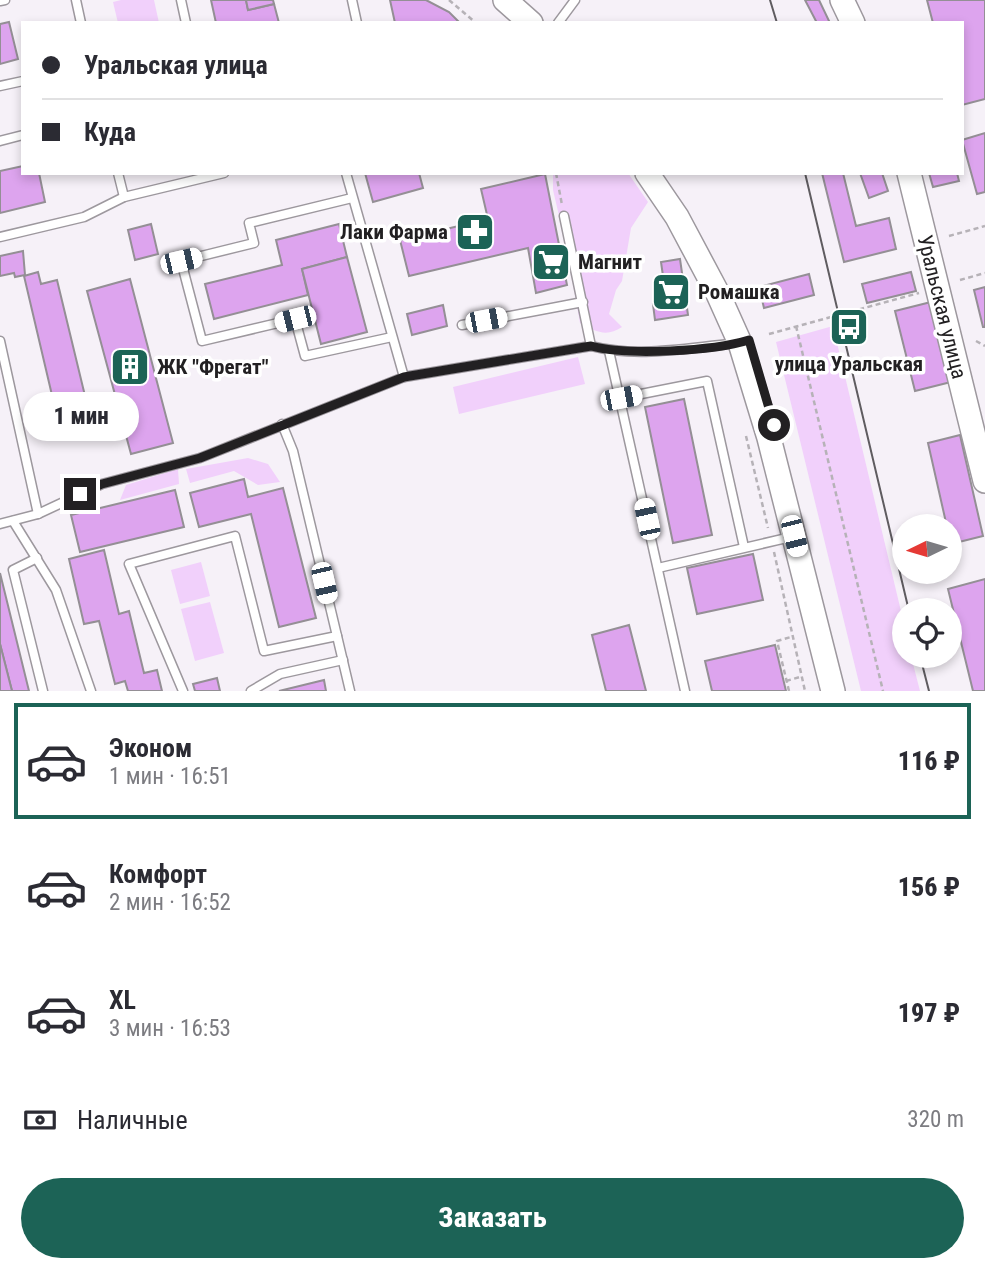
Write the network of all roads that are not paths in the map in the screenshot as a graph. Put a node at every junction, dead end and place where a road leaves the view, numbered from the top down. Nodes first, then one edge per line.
1 (76, 0) edge
2 (181, 0) edge
3 (352, 0) edge
4 (505, 0) edge
5 (517, 0) edge
6 (575, 0) edge
7 (842, 0) edge
8 (81, 21) edge
9 (186, 21) edge
10 (357, 21) edge
11 (528, 21) edge
12 (540, 21) edge
13 (559, 21) edge
14 (852, 21) edge
15 (21, 81) edge
16 (0, 86) edge
17 (21, 136) edge
18 (0, 141) edge
19 (118, 175) edge
20 (214, 175) edge
21 (346, 175) edge
22 (648, 175) edge
23 (659, 175) edge
24 (909, 175) edge
25 (124, 197) junction
26 (352, 198) junction
27 (565, 216) road end
28 (0, 237) edge
29 (583, 302) junction
30 (462, 325) dead end
31 (392, 337) junction
32 (753, 339) junction
33 (0, 341) edge
34 (591, 346) junction
35 (609, 351) junction
36 (404, 377) junction
37 (621, 398) junction
38 (282, 424) junction
39 (985, 481) edge
40 (38, 514) junction
41 (13, 521) junction
42 (0, 524) edge
43 (794, 536) junction
44 (744, 547) junction
45 (37, 558) junction
46 (658, 568) junction
47 (337, 636) junction
48 (343, 660) junction
49 (43, 691) edge
50 (91, 691) edge
51 (183, 691) edge
52 (251, 691) edge
53 (350, 691) edge
54 (685, 691) edge
55 (833, 691) edge
56 (841, 691) edge

1 - 8 lane
2 - 9 lane
3 - 10 lane
4 - 11 main road
5 - 12 main road
6 - 13 lane
7 - 14 main road
15 - 16 lane
17 - 18 lane
19 - 25 lane
20 - 25 lane
21 - 26 lane
22 - 32 main road
23 - 32 main road
24 - 39 main road, Уральская улица
25 - 28 lane
26 - 31 lane
26 - 31 lane
27 - 29 lane
29 - 30 lane
29 - 34 lane
31 - 36 lane
32 - 35 lane
32 - 43 main road
32 - 56 main road
33 - 40 lane
34 - 35 lane
34 - 36 lane
35 - 37 lane
36 - 38 lane
37 - 44 lane
37 - 46 lane
38 - 40 lane
38 - 47 lane
40 - 41 lane
41 - 42 lane
41 - 45 lane
43 - 44 lane
43 - 55 main road
44 - 46 lane
45 - 49 lane
45 - 50 lane
46 - 54 lane
47 - 48 lane
47 - 51 lane
48 - 52 lane
48 - 53 lane

